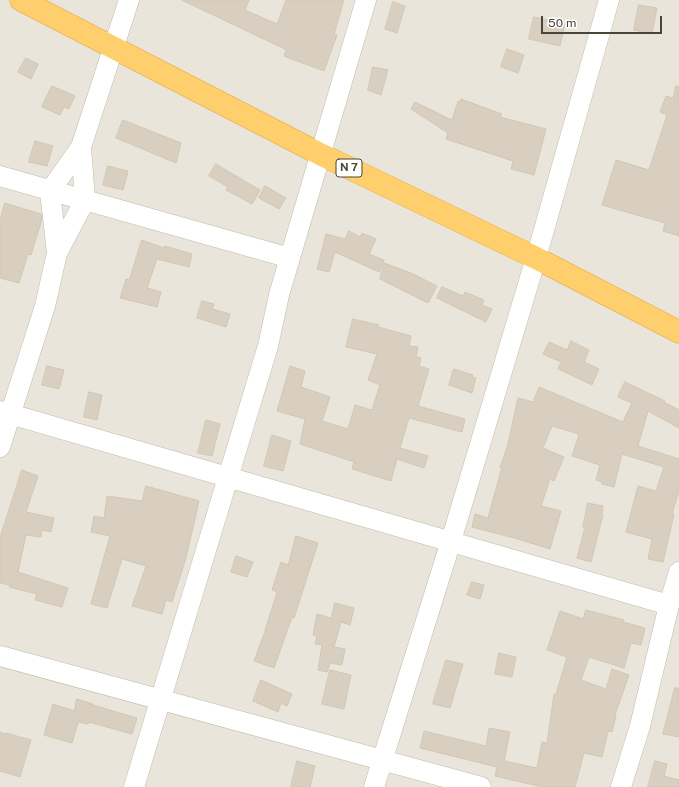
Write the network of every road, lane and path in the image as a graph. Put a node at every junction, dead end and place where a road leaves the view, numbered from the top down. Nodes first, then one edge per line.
1 (22, 0) edge
2 (129, 0) edge
3 (366, 0) edge
4 (609, 0) edge
5 (112, 46) junction
6 (80, 147) junction
7 (320, 154) junction
8 (0, 176) edge
9 (50, 191) junction
10 (85, 200) junction
11 (57, 253) junction
12 (290, 258) junction
13 (536, 258) junction
14 (679, 332) edge
15 (5, 413) edge
16 (0, 447) edge
17 (229, 477) junction
18 (451, 541) junction
19 (679, 572) edge
20 (670, 604) junction
21 (0, 656) edge
22 (160, 700) junction
23 (382, 760) junction
24 (134, 787) edge
25 (374, 787) edge
26 (481, 787) edge
27 (621, 787) edge

1 - 5 highway, N 7
2 - 5 street
3 - 7 street
4 - 13 street
5 - 6 street
5 - 7 highway, N 7
6 - 9 street
6 - 10 street
7 - 12 street
7 - 13 highway, N 7
8 - 9 street
9 - 10 street
9 - 11 street
10 - 11 street
10 - 12 street
11 - 15 street
12 - 17 street
13 - 14 highway, N 7
13 - 18 street
15 - 16 street
15 - 17 street
17 - 18 street
17 - 22 street
18 - 20 street
18 - 23 street
19 - 20 street
20 - 27 street
21 - 22 street
22 - 23 street
22 - 24 street
23 - 25 street
23 - 26 street

